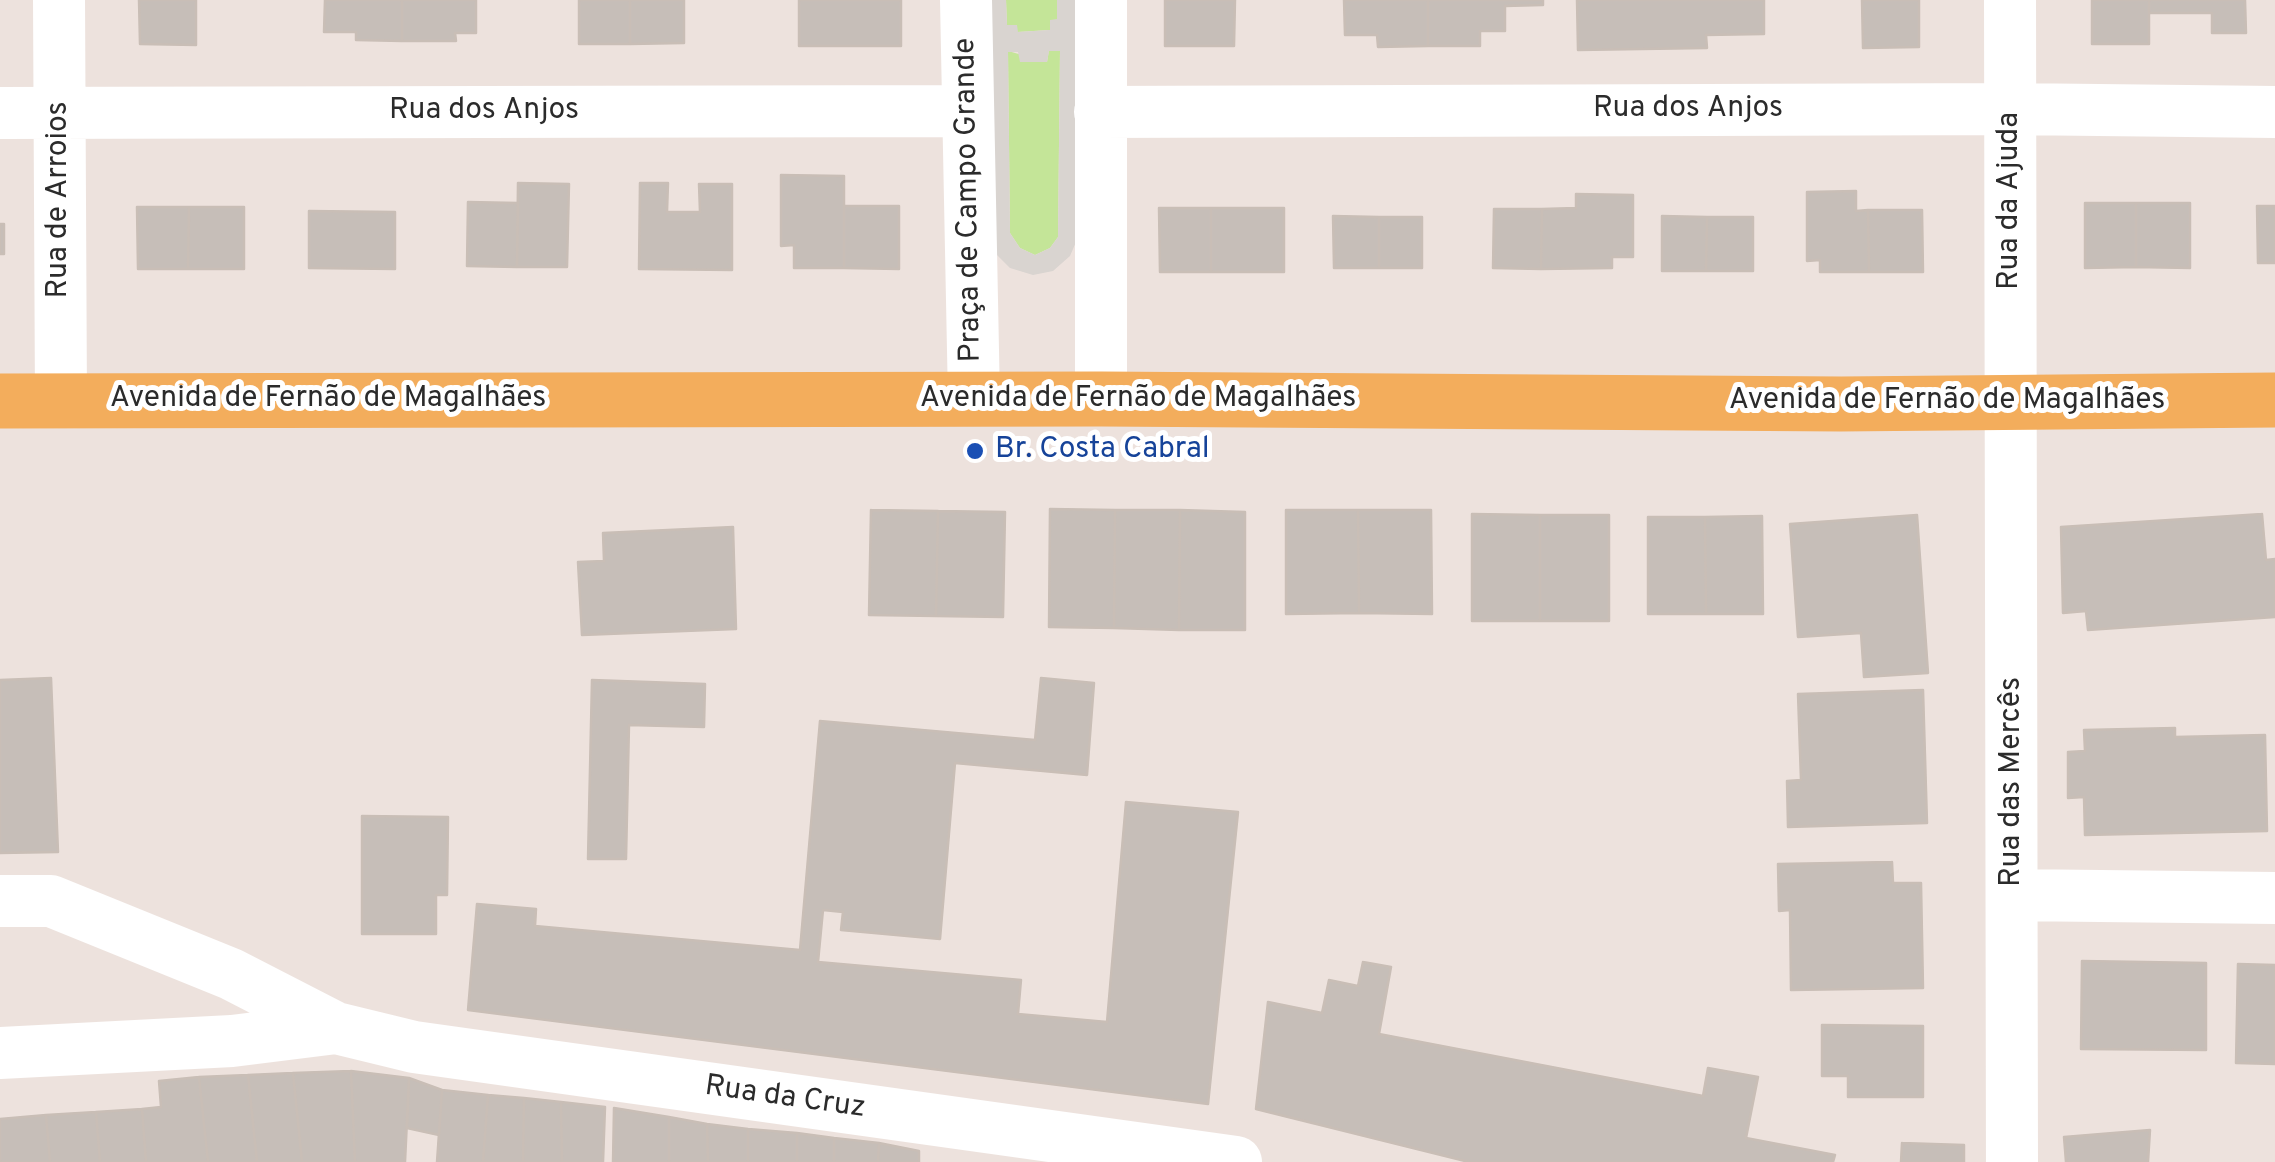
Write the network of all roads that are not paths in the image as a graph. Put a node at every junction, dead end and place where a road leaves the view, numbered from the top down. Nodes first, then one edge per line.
1 (59, 0) edge
2 (966, 0) edge
3 (1100, 0) edge
4 (2010, 0) edge
5 (2011, 109) junction
6 (968, 111) junction
7 (1100, 112) junction
8 (2275, 112) edge
9 (0, 113) edge
10 (58, 113) junction
11 (974, 400) junction
12 (1101, 400) junction
13 (2275, 400) edge
14 (0, 401) edge
15 (61, 401) junction
16 (2012, 403) junction
17 (2013, 895) junction
18 (2275, 898) edge
19 (0, 900) edge
20 (336, 1028) junction
21 (0, 1053) edge
22 (932, 1141) edge
23 (1236, 1162) edge
24 (2012, 1162) edge

1 - 10 street, Rua de Arroios
2 - 6 street, Praça de Campo Grande
3 - 7 street
4 - 5 street, Rua da Ajuda
5 - 7 street, Rua dos Anjos
5 - 8 street, Rua dos Anjos
5 - 16 street, Rua da Ajuda
6 - 10 street, Rua dos Anjos
6 - 11 street, Praça de Campo Grande
7 - 12 street
9 - 10 street, Rua dos Anjos
10 - 15 street, Rua de Arroios
11 - 12 main road, Avenida de Fernão de Magalhães
11 - 15 main road, Avenida de Fernão de Magalhães
12 - 16 main road, Avenida de Fernão de Magalhães
13 - 16 main road, Avenida de Fernão de Magalhães
14 - 15 main road, Avenida de Fernão de Magalhães
16 - 17 street, Rua das Mercês
17 - 18 street
17 - 24 street, Rua das Mercês
19 - 20 street, Rua da Cruz
20 - 21 street, Rua da Cruz
20 - 22 street, Rua da Cruz
22 - 23 street, Rua da Cruz

